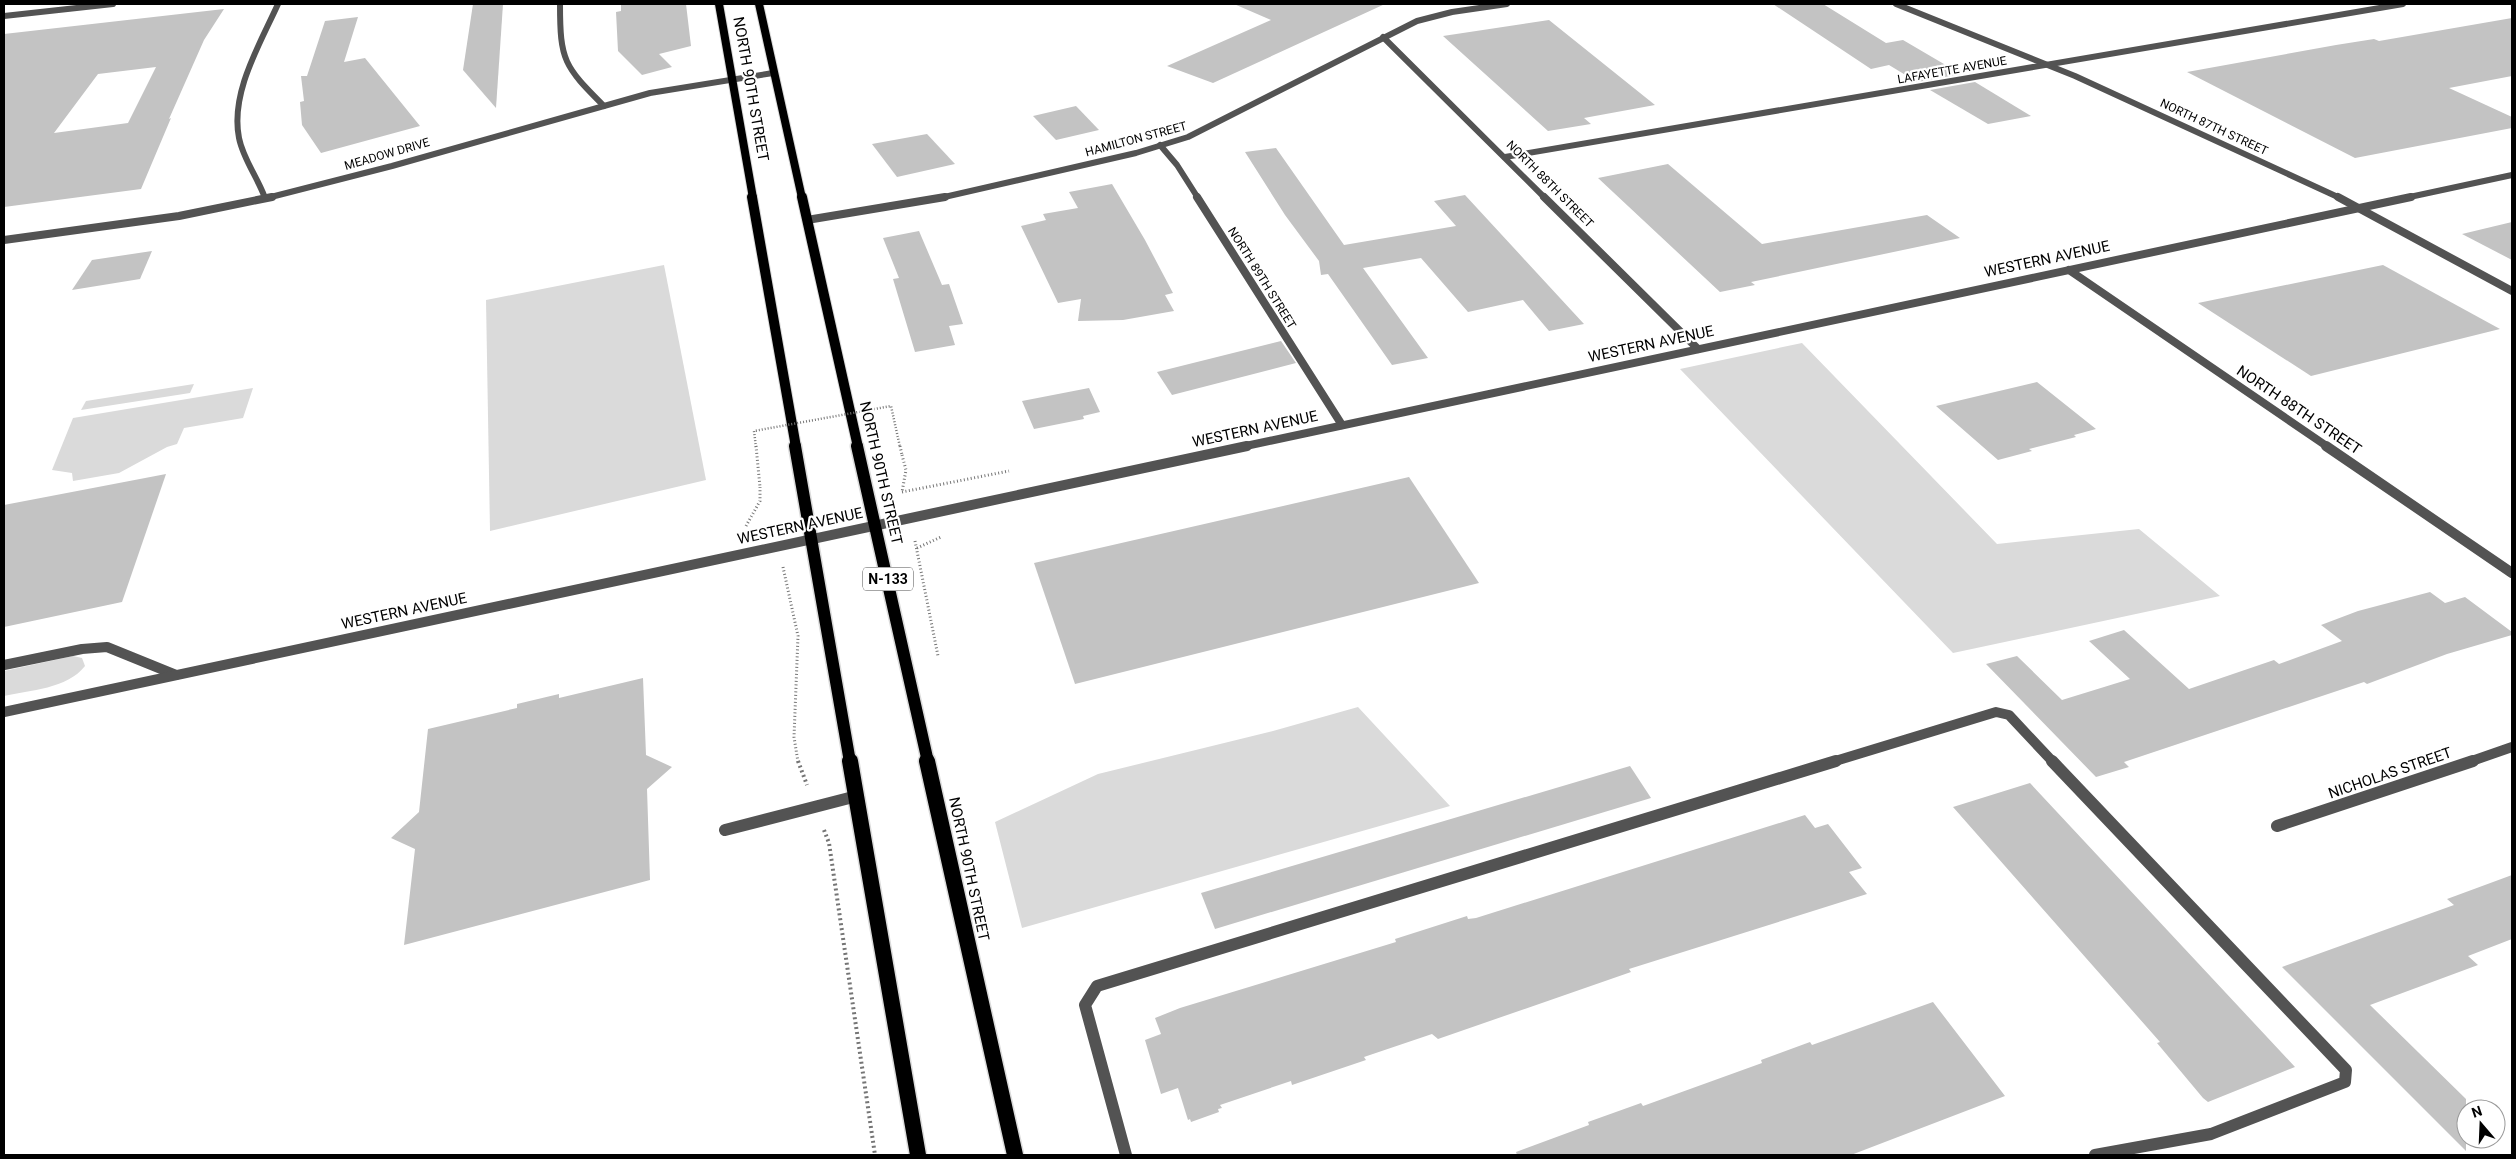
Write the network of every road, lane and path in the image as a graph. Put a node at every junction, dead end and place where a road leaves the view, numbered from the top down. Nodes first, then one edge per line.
1 (113, 4) edge
2 (278, 4) edge
3 (560, 4) edge
4 (719, 4) edge
5 (759, 4) edge
6 (1507, 4) edge
7 (1896, 4) edge
8 (2403, 4) edge
9 (4, 16) edge
10 (1383, 37) junction
11 (2048, 65) junction
12 (774, 73) junction
13 (733, 78) junction
14 (604, 106) junction
15 (1160, 145) junction
16 (1505, 157) junction
17 (2512, 175) edge
18 (265, 198) junction
19 (2358, 208) junction
20 (807, 220) junction
21 (4, 240) edge
22 (2069, 270) junction
23 (2512, 291) edge
24 (1698, 349) junction
25 (1342, 426) junction
26 (902, 455) dead end
27 (746, 526) dead end
28 (876, 526) junction
29 (813, 539) junction
30 (917, 548) dead end
31 (2512, 573) edge
32 (784, 574) dead end
33 (938, 656) dead end
34 (4, 665) edge
35 (176, 675) junction
36 (4, 712) edge
37 (2512, 748) edge
38 (857, 796) junction
39 (815, 807) junction
40 (2277, 826) dead end
41 (726, 830) dead end
42 (875, 1155) edge
43 (918, 1155) edge
44 (1015, 1155) edge
45 (1126, 1155) edge
46 (2095, 1155) edge

1 - 9 street
2 - 18 street
3 - 14 street
4 - 13 main road, NORTH 90TH STREET
5 - 12 main road, NORTH 90TH STREET / N-133
6 - 10 street, HAMILTON STREET
7 - 11 street, NORTH 87TH STREET
8 - 11 street, LAFAYETTE AVENUE
10 - 15 street, HAMILTON STREET
10 - 16 street, NORTH 88TH STREET
11 - 16 street, LAFAYETTE AVENUE
11 - 19 street, NORTH 87TH STREET
12 - 13 street, MEADOW DRIVE
12 - 20 main road, NORTH 90TH STREET / N-133
13 - 14 street, MEADOW DRIVE
13 - 29 main road, NORTH 90TH STREET
14 - 18 street, MEADOW DRIVE
15 - 20 street, HAMILTON STREET
15 - 25 street, NORTH 89TH STREET
16 - 24 street, NORTH 88TH STREET
17 - 19 street, WESTERN AVENUE
18 - 21 street, MEADOW DRIVE
19 - 22 street, WESTERN AVENUE
19 - 23 street, NORTH 87TH STREET
20 - 28 main road, NORTH 90TH STREET / N-133
22 - 24 street, WESTERN AVENUE
22 - 31 street, NORTH 88TH STREET
24 - 25 street, WESTERN AVENUE
25 - 28 street, WESTERN AVENUE
26 - 27 path, bridge
28 - 29 street, WESTERN AVENUE
28 - 44 main road, NORTH 90TH STREET / N-133
29 - 35 street, WESTERN AVENUE
29 - 38 main road, NORTH 90TH STREET
30 - 33 path
32 - 39 path
34 - 35 street
35 - 36 street, WESTERN AVENUE
37 - 40 street, NICHOLAS STREET
38 - 39 street
38 - 43 main road, NORTH 90TH STREET
39 - 41 street
39 - 42 path
45 - 46 street

